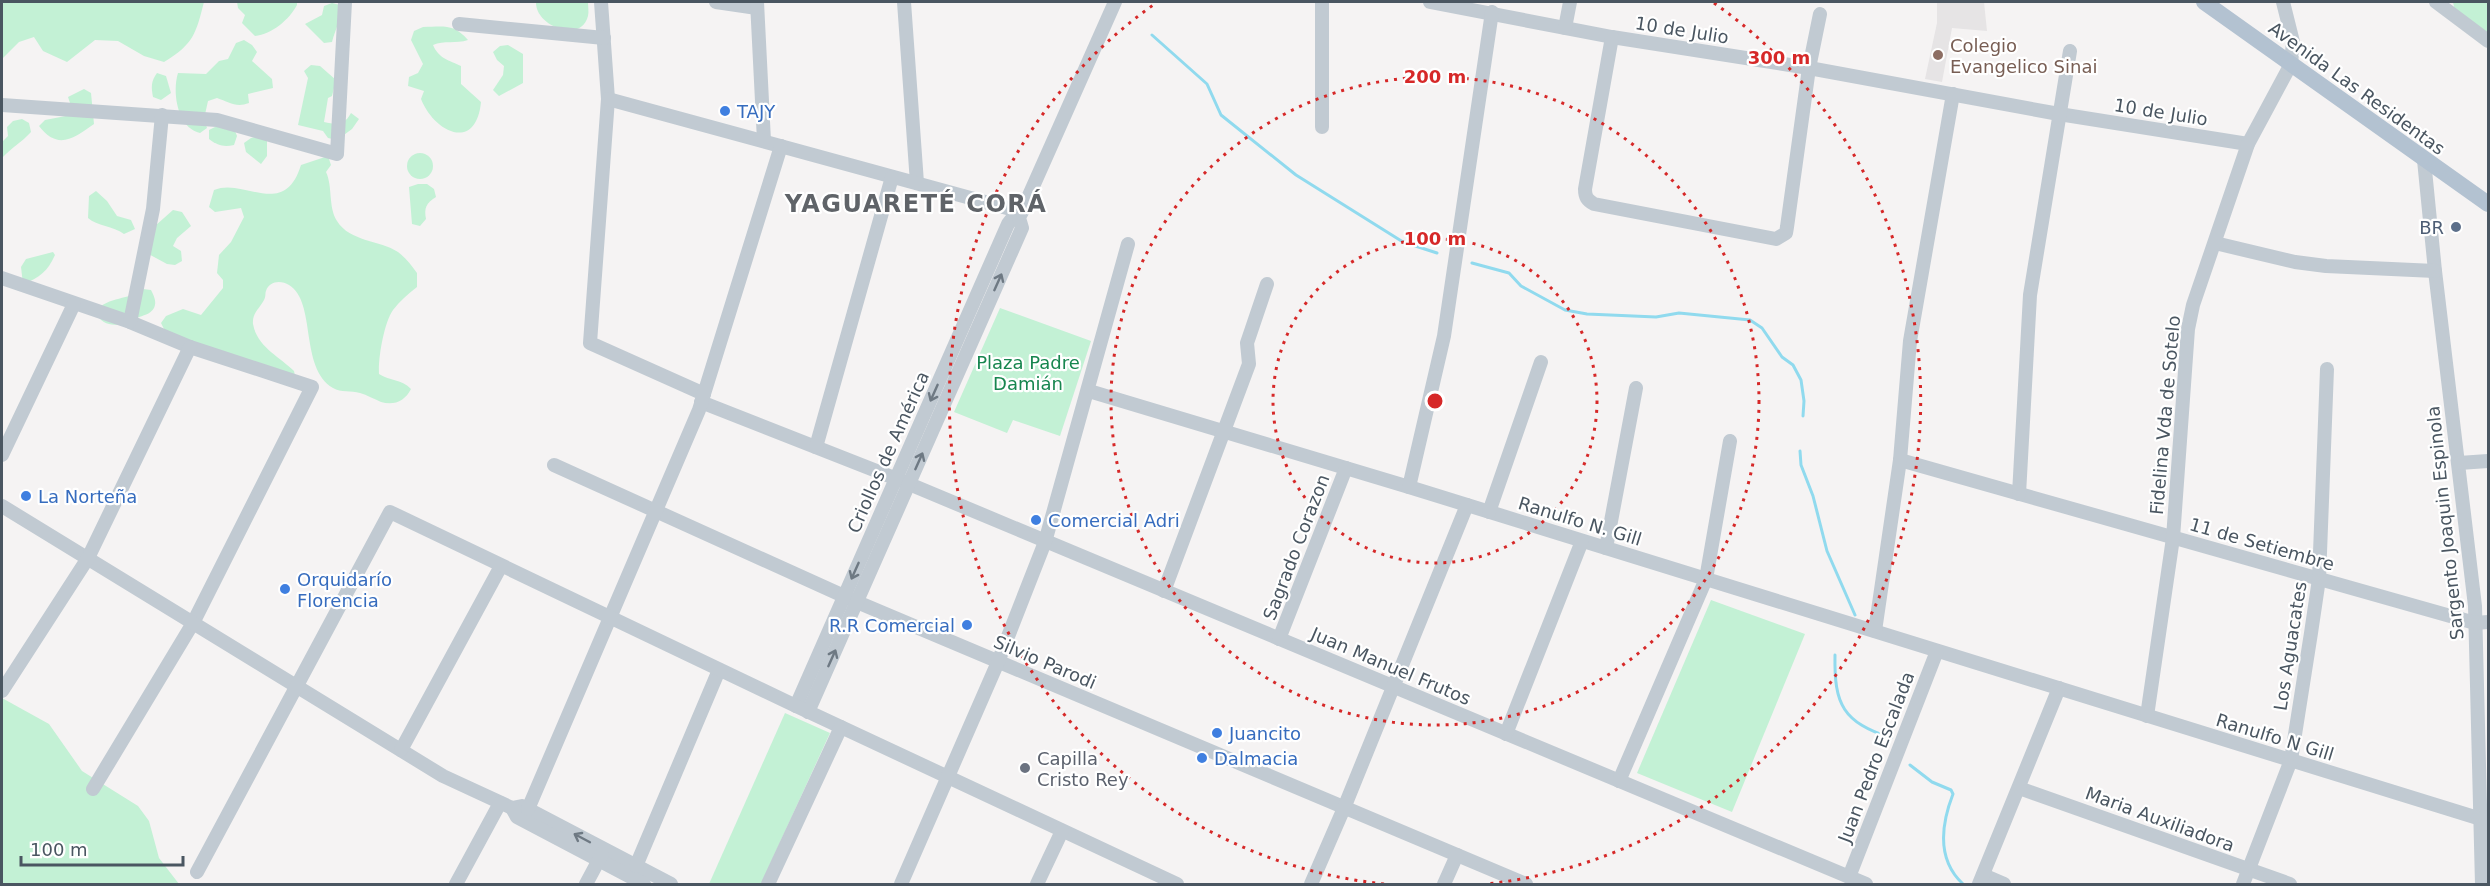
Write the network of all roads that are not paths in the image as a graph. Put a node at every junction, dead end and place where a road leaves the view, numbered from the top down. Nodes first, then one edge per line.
1 (345, 2) edge
2 (601, 2) edge
3 (716, 2) edge
4 (904, 2) edge
5 (1114, 2) edge
6 (1322, 2) edge
7 (1430, 2) edge
8 (1570, 2) edge
9 (2204, 2) edge
10 (2283, 2) edge
11 (2436, 2) edge
12 (1452, 3) edge
13 (757, 5) edge
14 (1492, 12) junction
15 (1820, 14) dead end
16 (459, 24) dead end
17 (1565, 28) junction
18 (1612, 37) junction
19 (604, 38) junction
20 (2488, 40) edge
21 (2070, 51) dead end
22 (2290, 64) junction
23 (1809, 68) junction
24 (1953, 94) junction
25 (608, 99) junction
26 (2, 105) edge
27 (2059, 114) junction
28 (162, 115) junction
29 (1322, 128) dead end
30 (764, 141) junction
31 (2248, 144) junction
32 (781, 146) junction
33 (2424, 160) junction
34 (892, 177) junction
35 (917, 183) junction
36 (2488, 204) edge
37 (1020, 215) junction
38 (2215, 243) junction
39 (1128, 244) dead end
40 (2434, 271) junction
41 (2, 278) edge
42 (1267, 284) dead end
43 (74, 304) junction
44 (130, 322) junction
45 (190, 346) junction
46 (1541, 362) dead end
47 (2327, 369) dead end
48 (1636, 388) dead end
49 (1089, 391) junction
50 (703, 398) junction
51 (1223, 430) junction
52 (7, 431) edge
53 (1730, 441) dead end
54 (816, 447) junction
55 (2, 455) edge
56 (1900, 460) junction
57 (2488, 460) edge
58 (2459, 463) junction
59 (554, 465) dead end
60 (1346, 468) junction
61 (902, 481) junction
62 (1409, 487) junction
63 (2019, 494) junction
64 (1467, 505) junction
65 (2, 506) edge
66 (656, 512) junction
67 (1489, 512) junction
68 (2173, 538) junction
69 (1582, 541) junction
70 (1045, 542) junction
71 (1606, 548) junction
72 (88, 558) junction
73 (501, 566) junction
74 (1706, 579) junction
75 (2319, 579) junction
76 (1164, 591) junction
77 (850, 599) junction
78 (609, 617) junction
79 (194, 623) junction
80 (2482, 623) edge
81 (1875, 631) junction
82 (1279, 639) junction
83 (1937, 651) junction
84 (998, 662) junction
85 (719, 670) junction
86 (297, 687) junction
87 (1393, 687) junction
88 (2059, 688) junction
89 (2, 691) edge
90 (802, 709) junction
91 (2147, 716) junction
92 (2483, 718) edge
93 (841, 727) junction
94 (1506, 734) junction
95 (401, 750) junction
96 (2290, 760) junction
97 (949, 778) junction
98 (1619, 781) junction
99 (2019, 788) junction
100 (93, 789) dead end
101 (506, 805) junction
102 (1344, 808) junction
103 (528, 809) junction
104 (2484, 826) edge
105 (1062, 831) junction
106 (601, 855) junction
107 (1457, 855) junction
108 (636, 866) junction
109 (2249, 870) junction
110 (197, 872) dead end
111 (1849, 877) junction
112 (1981, 880) edge
113 (456, 885) edge
114 (586, 885) edge
115 (644, 885) edge
116 (671, 885) edge
117 (768, 885) edge
118 (901, 885) edge
119 (1037, 885) edge
120 (1177, 885) edge
121 (1311, 885) edge
122 (1444, 885) edge
123 (1526, 885) edge
124 (1866, 885) edge
125 (2004, 885) edge
126 (2243, 885) edge
127 (2290, 885) edge
128 (2482, 885) edge

1 - 28 street
2 - 19 street
3 - 13 street
4 - 35 street
5 - 37 street, Criollos de América
6 - 29 street
7 - 12 street, 10 de Julio
8 - 17 street
9 - 22 main road, Avenida Las Residentas
10 - 22 street
11 - 20 street
12 - 14 street, 10 de Julio
13 - 30 street
14 - 17 street, 10 de Julio
14 - 62 street
15 - 23 street
16 - 19 street
17 - 18 street, 10 de Julio
18 - 23 street, 10 de Julio
18 - 23 street
19 - 25 street
21 - 27 street
22 - 31 street, Fidelina Vda de Sotelo
22 - 33 main road, Avenida Las Residentas
23 - 24 street, 10 de Julio
24 - 27 street, 10 de Julio
24 - 56 street
25 - 30 street
25 - 50 street, Juan Manuel Frutos
26 - 28 street
27 - 31 street, 10 de Julio
27 - 63 street
28 - 44 street
30 - 32 street
31 - 38 street, Fidelina Vda de Sotelo
32 - 34 street
32 - 50 street
33 - 36 main road, Avenida Las Residentas
33 - 40 street, Sargento Joaquin Espinola
34 - 35 street
34 - 54 street
35 - 37 street
37 - 61 street, Criollos de América
38 - 40 street
38 - 68 street, Fidelina Vda de Sotelo
39 - 49 street
40 - 58 street, Sargento Joaquin Espinola
41 - 43 street
42 - 51 street
43 - 44 street
43 - 52 street
44 - 45 street
45 - 72 street
45 - 79 street
46 - 67 street
47 - 75 street, Los Aguacates
48 - 71 street
49 - 51 street, Ranulfo N. Gill
49 - 70 street
50 - 54 street, Juan Manuel Frutos
50 - 66 street
51 - 60 street, Ranulfo N. Gill
51 - 76 street
52 - 55 street
53 - 74 street
54 - 61 street, Juan Manuel Frutos
56 - 63 street, 11 de Setiembre
56 - 81 street
57 - 58 street
58 - 80 street, Sargento Joaquin Espinola
59 - 66 street, Silvio Parodi
60 - 62 street, Ranulfo N. Gill
60 - 82 street, Sagrado Corazon
61 - 70 street, Juan Manuel Frutos
61 - 77 street, Criollos de América
62 - 64 street, Ranulfo N. Gill
63 - 68 street, 11 de Setiembre
64 - 67 street, Ranulfo N. Gill
64 - 87 street
65 - 72 street
66 - 77 street, Silvio Parodi
66 - 78 street
67 - 69 street, Ranulfo N. Gill
68 - 75 street, 11 de Setiembre
68 - 91 street, Fidelina Vda de Sotelo
69 - 71 street, Ranulfo N. Gill
69 - 94 street
70 - 76 street, Juan Manuel Frutos
70 - 84 street
71 - 74 street, Ranulfo N. Gill
72 - 79 street
72 - 89 street
73 - 78 street
73 - 86 street
73 - 95 street
74 - 81 street, Ranulfo N. Gill
74 - 98 street
75 - 80 street, 11 de Setiembre
75 - 96 street, Los Aguacates
76 - 82 street, Juan Manuel Frutos
77 - 84 street, Silvio Parodi
77 - 90 street, Criollos de América
78 - 85 street
78 - 103 street
79 - 86 street
79 - 100 street
80 - 92 street, Sargento Joaquin Espinola
81 - 83 street, Ranulfo N. Gill
82 - 87 street, Juan Manuel Frutos
83 - 88 street, Ranulfo N. Gill
83 - 111 street, Juan Pedro Escalada
84 - 97 street
84 - 102 street, Silvio Parodi
85 - 90 street
85 - 108 street
86 - 95 street
86 - 110 street
87 - 94 street, Juan Manuel Frutos
87 - 102 street
88 - 91 street, Ranulfo N Gill
88 - 99 street
90 - 93 street
91 - 96 street, Ranulfo N Gill
92 - 104 street, Sargento Joaquin Espinola
93 - 97 street
93 - 117 street
94 - 98 street, Juan Manuel Frutos
95 - 101 street
96 - 104 street, Ranulfo N Gill
96 - 109 street, Los Aguacates
97 - 105 street
97 - 118 street
98 - 111 street, Juan Manuel Frutos
99 - 109 street, Maria Auxiliadora
99 - 112 street
101 - 103 street
101 - 106 street
101 - 113 street
102 - 107 street, Silvio Parodi
102 - 121 street
106 -> 103 street
104 - 128 street, Sargento Joaquin Espinola
105 - 119 street
105 - 120 street
106 - 108 street
106 - 114 street
106 - 115 street
107 - 122 street
107 - 123 street, Silvio Parodi
108 - 116 street
109 - 126 street, Los Aguacates
109 - 127 street, Maria Auxiliadora
111 - 124 street, Juan Manuel Frutos
112 - 125 street

